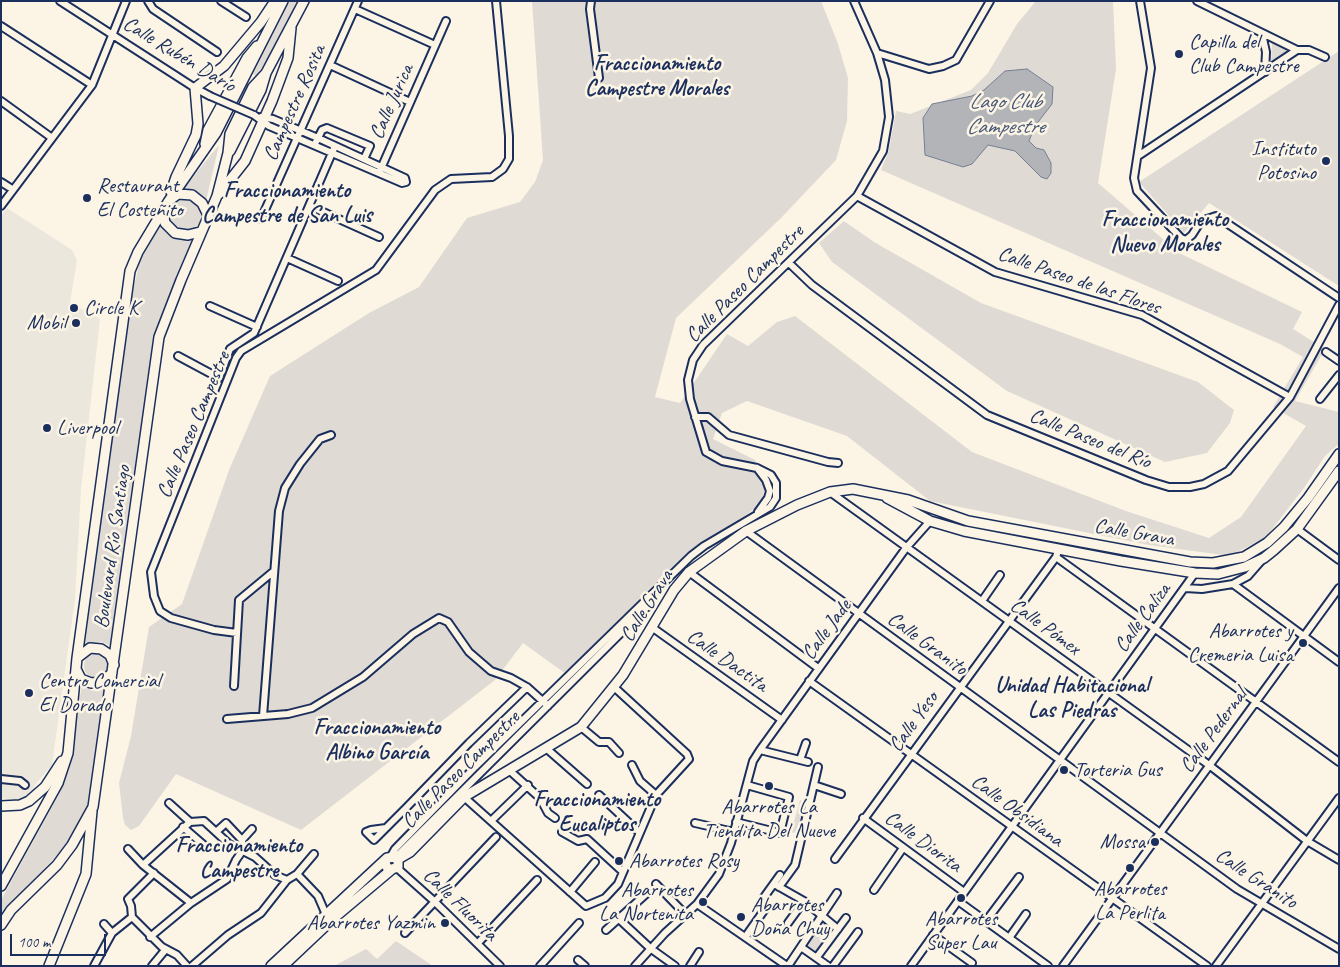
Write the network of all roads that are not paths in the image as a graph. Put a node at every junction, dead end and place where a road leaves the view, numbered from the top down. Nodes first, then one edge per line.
1 (60, 1) edge
2 (126, 1) edge
3 (148, 1) edge
4 (221, 1) edge
5 (275, 1) edge
6 (283, 1) edge
7 (304, 1) edge
8 (358, 1) edge
9 (496, 1) edge
10 (591, 1) edge
11 (854, 1) edge
12 (990, 1) edge
13 (1140, 1) edge
14 (1197, 1) edge
15 (355, 9) junction
16 (246, 17) dead end
17 (446, 21) dead end
18 (1, 26) edge
19 (291, 28) junction
20 (1262, 34) junction
21 (114, 36) junction
22 (436, 45) junction
23 (1297, 50) junction
24 (216, 52) dead end
25 (877, 53) junction
26 (1325, 57) dead end
27 (330, 64) junction
28 (1265, 72) junction
29 (599, 78) dead end
30 (92, 84) junction
31 (195, 88) junction
32 (1, 101) edge
33 (410, 102) junction
34 (260, 118) junction
35 (301, 130) junction
36 (52, 138) junction
37 (297, 138) junction
38 (318, 138) junction
39 (315, 145) junction
40 (335, 146) junction
41 (332, 153) junction
42 (1138, 156) junction
43 (364, 159) junction
44 (380, 170) junction
45 (1, 182) edge
46 (12, 189) junction
47 (217, 196) junction
48 (857, 196) junction
49 (168, 202) junction
50 (1, 206) edge
51 (310, 206) junction
52 (163, 211) junction
53 (208, 214) junction
54 (261, 219) dead end
55 (200, 232) junction
56 (378, 236) dead end
57 (287, 258) junction
58 (789, 263) junction
59 (338, 281) dead end
60 (1339, 298) edge
61 (1339, 305) edge
62 (210, 306) dead end
63 (257, 327) junction
64 (1326, 352) dead end
65 (178, 356) dead end
66 (1339, 361) edge
67 (1339, 374) edge
68 (1290, 397) junction
69 (1320, 399) dead end
70 (695, 418) junction
71 (331, 434) dead end
72 (1339, 454) edge
73 (838, 463) dead end
74 (1339, 471) edge
75 (830, 492) junction
76 (880, 494) junction
77 (930, 521) junction
78 (1296, 529) junction
79 (746, 531) junction
80 (906, 548) junction
81 (1058, 552) junction
82 (1264, 558) junction
83 (1339, 560) edge
84 (274, 571) junction
85 (689, 572) junction
86 (1195, 573) junction
87 (1000, 575) dead end
88 (1233, 584) junction
89 (1185, 588) junction
90 (1339, 588) edge
91 (982, 601) junction
92 (858, 615) junction
93 (1008, 622) junction
94 (653, 628) junction
95 (1155, 628) junction
96 (237, 634) junction
97 (1304, 636) junction
98 (77, 658) junction
99 (1339, 662) edge
100 (113, 668) junction
101 (818, 668) junction
102 (76, 669) junction
103 (572, 677) junction
104 (809, 681) junction
105 (234, 686) dead end
106 (527, 687) junction
107 (614, 688) junction
108 (960, 688) junction
109 (1109, 692) junction
110 (543, 700) junction
111 (1256, 702) junction
112 (548, 706) junction
113 (263, 716) junction
114 (227, 719) dead end
115 (782, 720) junction
116 (581, 727) junction
117 (515, 728) junction
118 (521, 734) junction
119 (806, 744) dead end
120 (547, 749) junction
121 (760, 750) junction
122 (619, 752) dead end
123 (68, 753) junction
124 (912, 753) junction
125 (1060, 759) junction
126 (800, 760) junction
127 (808, 762) dead end
128 (1339, 762) edge
129 (632, 765) dead end
130 (1209, 765) junction
131 (818, 767) dead end
132 (509, 770) junction
133 (469, 773) junction
134 (1, 779) edge
135 (475, 779) junction
136 (587, 784) dead end
137 (25, 785) dead end
138 (528, 785) junction
139 (747, 785) junction
140 (814, 785) junction
141 (451, 791) junction
142 (841, 794) dead end
143 (599, 795) dead end
144 (656, 795) junction
145 (465, 797) junction
146 (1339, 798) edge
147 (169, 803) dead end
148 (1, 806) edge
149 (93, 807) junction
150 (555, 818) dead end
151 (863, 818) junction
152 (492, 820) junction
153 (190, 822) junction
154 (736, 822) junction
155 (695, 823) dead end
156 (1010, 826) junction
157 (183, 827) junction
158 (386, 828) junction
159 (252, 829) dead end
160 (216, 832) junction
161 (562, 832) dead end
162 (639, 832) junction
163 (734, 832) junction
164 (1161, 832) junction
165 (496, 837) dead end
166 (242, 840) junction
167 (1307, 841) junction
168 (205, 846) dead end
169 (903, 848) junction
170 (128, 849) dead end
171 (243, 850) junction
172 (314, 854) dead end
173 (835, 859) dead end
174 (1339, 860) edge
175 (394, 862) junction
176 (595, 862) dead end
177 (143, 865) junction
178 (622, 871) junction
179 (154, 874) junction
180 (296, 874) junction
181 (780, 875) dead end
182 (1019, 877) dead end
183 (287, 880) junction
184 (537, 880) dead end
185 (656, 884) dead end
186 (776, 885) junction
187 (1, 886) edge
188 (874, 890) dead end
189 (570, 892) junction
190 (964, 892) junction
191 (837, 893) dead end
192 (646, 894) dead end
193 (1112, 899) junction
194 (434, 900) junction
195 (804, 901) junction
196 (958, 901) junction
197 (191, 903) junction
198 (697, 904) junction
199 (1261, 904) junction
200 (685, 914) junction
201 (1026, 914) dead end
202 (823, 915) junction
203 (132, 917) junction
204 (328, 918) junction
205 (846, 918) dead end
206 (619, 919) junction
207 (986, 921) junction
208 (579, 923) dead end
209 (788, 923) dead end
210 (104, 924) dead end
211 (1, 925) edge
212 (606, 930) dead end
213 (838, 930) junction
214 (405, 932) dead end
215 (858, 932) dead end
216 (112, 933) junction
217 (933, 935) junction
218 (746, 936) junction
219 (150, 937) junction
220 (1009, 938) junction
221 (478, 943) junction
222 (801, 947) junction
223 (650, 948) junction
224 (166, 949) junction
225 (1339, 949) edge
226 (700, 952) dead end
227 (817, 957) junction
228 (578, 960) dead end
229 (972, 963) dead end
230 (833, 965) edge
231 (49, 966) edge
232 (94, 966) edge
233 (152, 966) edge
234 (187, 966) edge
235 (192, 966) edge
236 (271, 966) edge
237 (283, 966) edge
238 (500, 966) edge
239 (540, 966) edge
240 (585, 966) edge
241 (634, 966) edge
242 (675, 966) edge
243 (690, 966) edge
244 (787, 966) edge
245 (911, 966) edge
246 (1048, 966) edge
247 (1063, 966) edge
248 (1207, 966) edge
249 (1216, 966) edge

1 - 21 street, Calle Rubén Darío
2 - 21 street
3 - 24 street
4 - 16 street
5 - 31 main road
6 - 49 main road, Boulevard Río Santiago
7 - 19 main road, Boulevard Río Santiago
8 - 15 street, Campestre Rosita
9 - 96 street, Calle Paseo Campestre
10 - 29 street
11 - 25 street, Calle Paseo Campestre
12 - 25 street
13 - 42 street
14 - 20 street
15 - 22 street
15 - 27 street, Campestre Rosita
17 - 22 street, Calle Jurica
18 - 30 street
19 - 34 main road
19 - 47 main road, Boulevard Río Santiago
20 - 23 street
20 - 28 street
21 - 30 street
21 - 31 street, Calle Rubén Darío
22 - 33 street, Calle Jurica
23 - 26 street
23 - 28 street
25 - 48 street, Calle Paseo Campestre
27 - 33 street
27 - 35 street, Campestre Rosita
28 - 42 street
30 - 36 street
31 - 34 street, Calle Rubén Darío, bridge
31 - 49 main road
32 - 36 street
33 - 44 street, Calle Jurica
34 - 35 street
34 - 37 street
34 - 47 main road
35 - 37 street, Campestre Rosita
35 - 38 street
36 - 46 street
37 - 39 street
37 - 54 street, Campestre Rosita
38 - 39 street
38 - 40 street
38 - 43 street
39 - 41 street
40 - 41 street
40 - 43 street
41 - 44 street
41 - 51 street
42 - 60 street
43 - 44 street
45 - 46 street
46 - 50 street
47 - 53 main road, Boulevard Río Santiago
48 - 58 street, Calle Paseo Campestre
48 - 68 street, Calle Paseo de las Flores
49 - 52 main road, Boulevard Río Santiago
49 - 53 main road
51 - 56 street
51 - 57 street
52 - 55 main road
52 - 98 main road, Boulevard Río Santiago
53 - 55 main road, Boulevard Río Santiago
55 - 100 main road, Boulevard Río Santiago
57 - 59 street
57 - 63 street
58 - 68 street, Calle Paseo del Río
58 - 70 street, Calle Paseo Campestre
61 - 68 street, Calle Paseo del Río
62 - 63 street
63 - 65 street
64 - 66 street
67 - 69 street
70 - 73 street
70 - 103 street, Calle Paseo Campestre
71 - 84 street
72 - 76 main road, Calle Grava
74 - 78 main road, Calle Grava
75 - 76 main road, Calle Grava
75 - 79 main road, Calle Grava
75 - 80 street, Calle Pómex
76 - 77 main road, Calle Grava
77 - 80 street, Calle Jade
77 - 81 main road, Calle Grava
78 - 82 main road, Calle Grava
78 - 83 street
79 - 85 main road, Calle Grava
79 - 92 street, Calle Granito
80 - 91 street, Calle Pómex
80 - 92 street, Calle Jade
81 - 86 main road, Calle Grava
81 - 93 street, Calle Yeso
81 - 95 street
82 - 86 main road, Calle Grava
82 - 88 street
84 - 96 street
84 - 113 street
85 - 94 main road, Calle Grava
85 - 101 street
86 - 89 street, Calle Caliza
87 - 91 street
88 - 89 street
88 - 97 street
89 - 95 street, Calle Caliza
90 - 97 street, Calle Pedernal
91 - 93 street, Calle Pómex
92 - 101 street, Calle Jade
92 - 108 street, Calle Granito
93 - 108 street, Calle Yeso
93 - 109 street, Calle Pómex
94 - 107 main road, Calle Grava
94 - 115 street, Calle Dactita
95 - 109 street, Calle Caliza
95 - 111 street
96 - 105 street
97 - 99 street
97 - 111 street, Calle Pedernal
98 - 100 main road
98 - 102 main road, Boulevard Río Santiago
100 - 102 main road
100 - 149 main road, Boulevard Río Santiago
101 - 104 street, Calle Jade
102 - 123 main road, Boulevard Río Santiago
103 - 110 street, Calle Paseo Campestre
103 - 112 street, Calle Paseo Campestre
104 - 115 street, Calle Jade
104 - 124 street, Calle Obsidiana
106 - 110 street, Calle Paseo Campestre
106 - 113 street, Calle Paseo Campestre
106 - 158 street, Calle Paseo Campestre
107 - 116 main road, Calle Grava
107 - 144 street
108 - 124 street, Calle Yeso
108 - 125 street, Calle Granito
109 - 125 street, Calle Caliza
109 - 130 street, Calle Pómex
110 - 112 street, Calle Paseo Campestre
110 - 117 street, Calle Paseo Campestre
111 - 128 street
111 - 130 street, Calle Pedernal
112 - 118 street, Calle Paseo Campestre
113 - 114 street, Calle Paseo Campestre
115 - 121 street, Calle Jade
116 - 120 main road, Calle Grava
116 - 122 street
117 - 118 street
117 - 133 street, Calle Paseo Campestre
118 - 135 street, Calle Paseo Campestre
119 - 126 street
120 - 132 main road, Calle Grava
120 - 136 street
121 - 126 street
121 - 139 street, Calle Jade
123 - 148 main road
123 - 187 main road, Boulevard Río Santiago
124 - 151 street, Calle Yeso
124 - 156 street, Calle Obsidiana
125 - 156 street, Calle Caliza
125 - 164 street, Calle Granito
126 - 127 street
129 - 144 street
130 - 164 street, Calle Pedernal
130 - 167 street, Calle Pómex
131 - 140 street
132 - 138 street
132 - 145 main road, Calle Grava
133 - 135 street
133 - 141 street, Calle Paseo Campestre
134 - 137 street
135 - 145 street, Calle Paseo Campestre
138 - 150 street
138 - 152 street
139 - 154 street, Calle Jade
139 - 154 street
140 - 142 street
140 - 186 street
141 - 145 street
141 - 175 street, Calle Paseo Campestre
143 - 162 street
144 - 162 street
145 - 152 street
145 - 175 main road, Calle Grava
146 - 167 street
147 - 153 street
149 - 211 main road, Boulevard Río Santiago
149 - 231 main road
151 - 169 street, Calle Diorita
151 - 173 street, Calle Yeso
152 - 189 street
153 - 157 street
153 - 160 street
154 - 163 street, Calle Jade
155 - 163 street
156 - 190 street, Calle Caliza
156 - 193 street, Calle Obsidiana
157 - 168 street
157 - 177 street
158 - 158 street, Calle Paseo Campestre
159 - 166 street
160 - 166 street
160 - 171 street
161 - 178 street
162 - 178 street
163 - 198 street, Calle Jade
164 - 193 street, Calle Pedernal
164 - 199 street, Calle Granito
165 - 194 street
166 - 171 street
167 - 174 street, Calle Pómex
167 - 199 street
169 - 188 street
169 - 190 street, Calle Diorita
170 - 177 street
171 - 183 street
171 - 197 street
172 - 180 street
175 - 194 street, Calle Fluorita
175 - 204 main road, Calle Grava
176 - 189 street
177 - 179 street
178 - 189 street
179 - 197 street
179 - 203 street
180 - 183 street
180 - 204 street
181 - 186 street
182 - 207 street
183 - 235 street
184 - 221 street
185 - 200 street
186 - 195 street
186 - 218 street
190 - 196 street, Calle Caliza
191 - 202 street
192 - 206 street
193 - 247 street, Calle Pedernal
193 - 248 street, Calle Obsidiana
194 - 214 street
194 - 221 street, Calle Fluorita
195 - 202 street
195 - 209 street
196 - 207 street, Calle Diorita
196 - 217 street, Calle Caliza
197 - 219 street
198 - 200 street, Calle Jade
198 - 218 street
199 - 225 street, Calle Granito
199 - 249 street
200 - 223 street, Calle Jade
201 - 220 street
202 - 213 street
202 - 222 street
203 - 216 street
203 - 219 street
204 - 236 main road
204 - 237 main road
205 - 213 street
206 - 212 street
206 - 223 street
207 - 220 street, Calle Diorita
208 - 239 street
210 - 216 street
213 - 227 street
215 - 230 street
216 - 232 street
217 - 229 street
217 - 245 street, Calle Caliza
218 - 244 street
219 - 224 street
220 - 246 street, Calle Diorita
221 - 238 street, Calle Fluorita
222 - 227 street
222 - 244 street
223 - 241 street, Calle Jade
223 - 242 street
224 - 233 street
224 - 234 street
226 - 243 street
227 - 230 street
228 - 240 street

